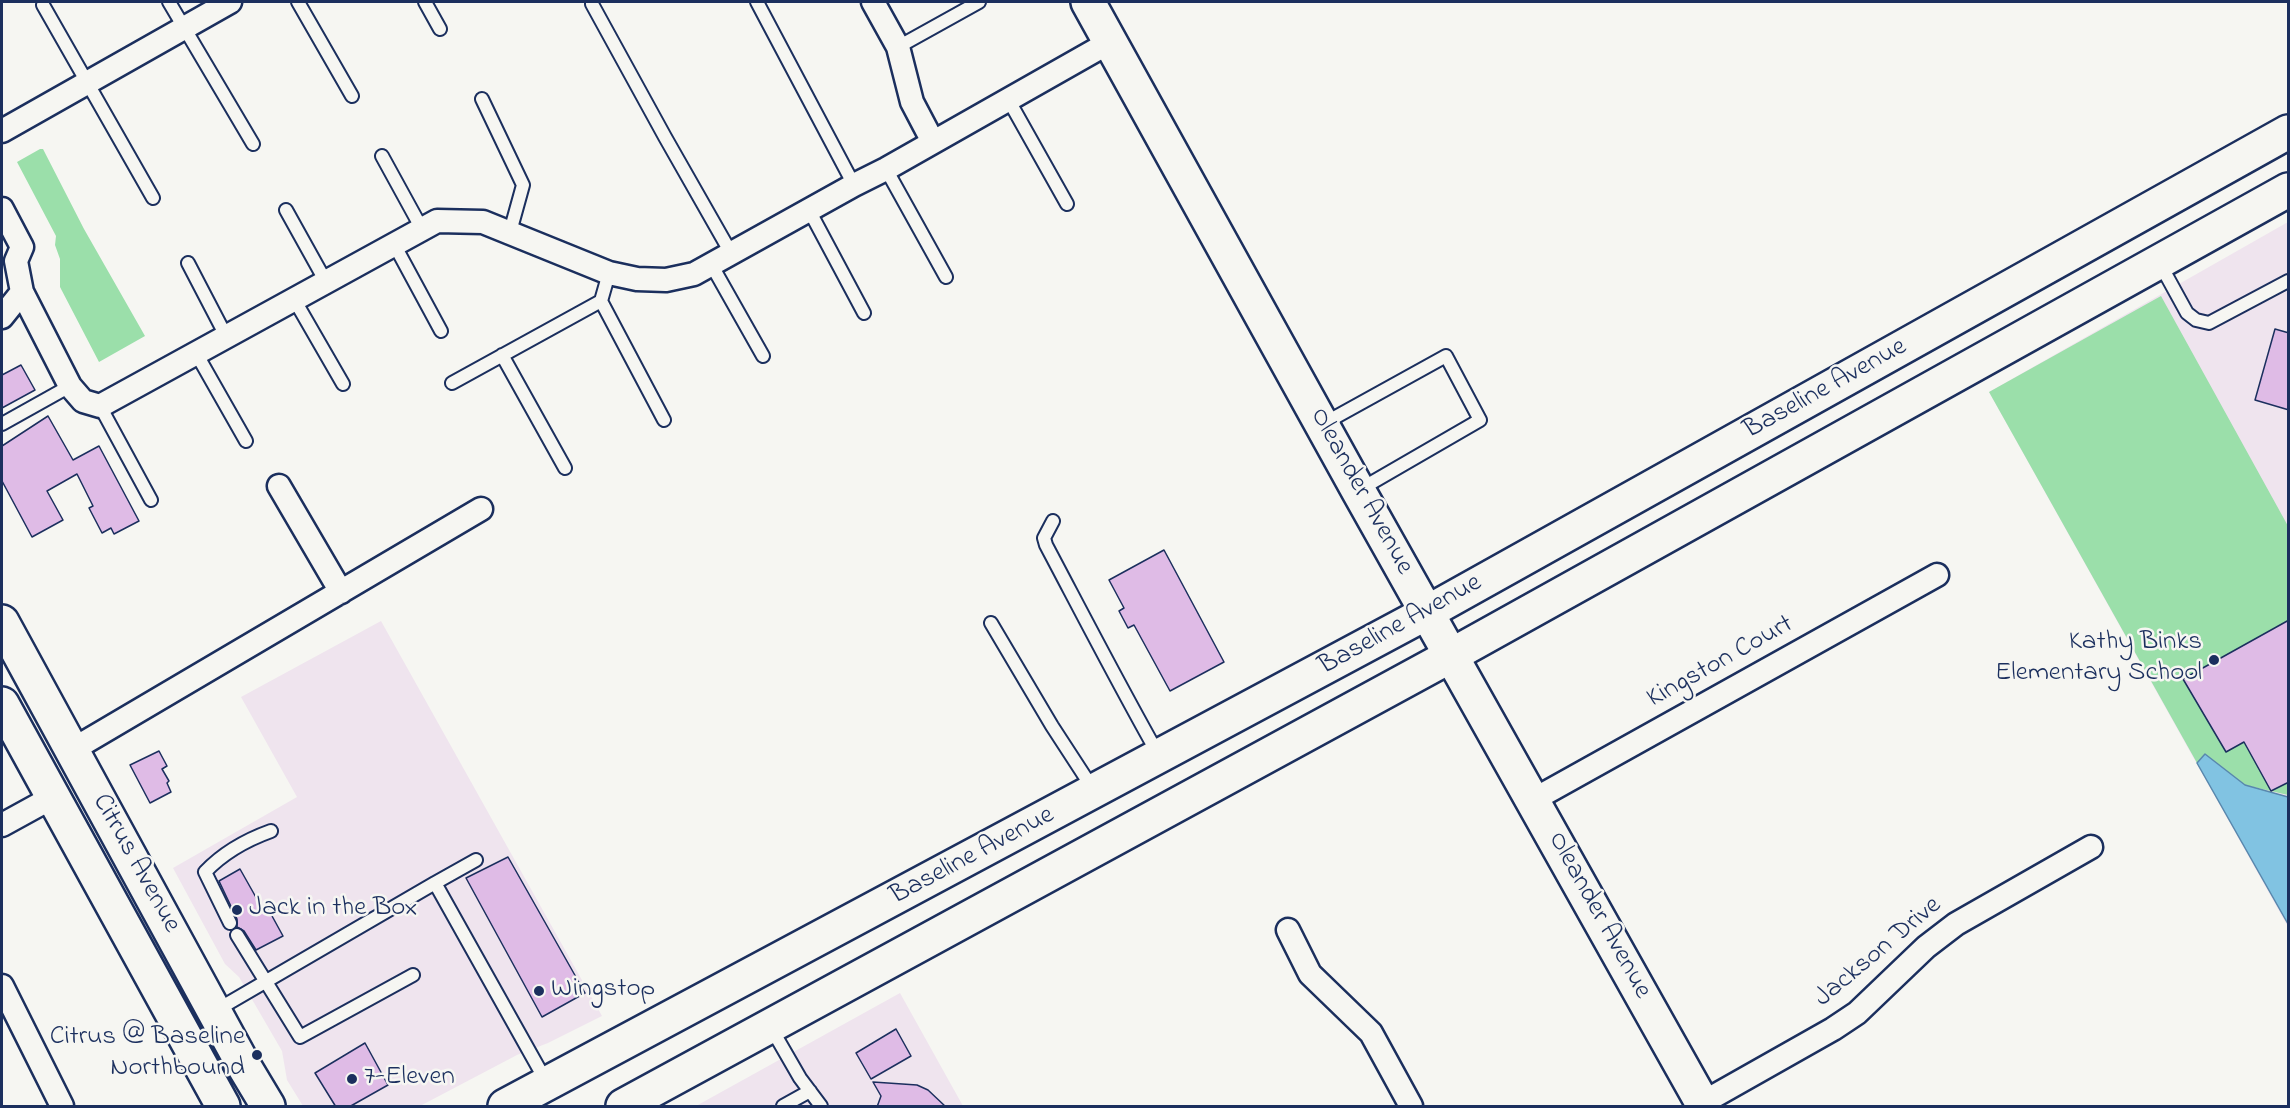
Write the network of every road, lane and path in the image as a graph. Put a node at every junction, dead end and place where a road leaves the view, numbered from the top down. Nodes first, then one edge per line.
1 (169, 2) edge
2 (230, 2) edge
3 (298, 2) edge
4 (424, 2) edge
5 (757, 2) edge
6 (873, 2) edge
7 (979, 2) edge
8 (1088, 2) edge
9 (592, 4) dead end
10 (43, 5) dead end
11 (183, 28) junction
12 (440, 29) dead end
13 (1110, 42) junction
14 (898, 47) junction
15 (87, 84) junction
16 (352, 96) dead end
17 (482, 99) dead end
18 (1008, 99) junction
19 (2, 131) edge
20 (2289, 132) edge
21 (933, 142) junction
22 (253, 144) dead end
23 (382, 156) dead end
24 (886, 169) junction
25 (854, 185) junction
26 (2289, 190) edge
27 (153, 198) dead end
28 (1067, 204) dead end
29 (2, 209) edge
30 (286, 210) dead end
31 (809, 210) junction
32 (422, 229) junction
33 (510, 232) junction
34 (394, 244) junction
35 (731, 253) junction
36 (2159, 262) junction
37 (188, 263) dead end
38 (711, 264) junction
39 (609, 273) junction
40 (946, 277) dead end
41 (2289, 281) edge
42 (326, 282) junction
43 (12, 294) edge
44 (294, 299) junction
45 (601, 301) junction
46 (864, 313) dead end
47 (2, 317) edge
48 (441, 331) dead end
49 (226, 336) junction
50 (196, 353) junction
51 (502, 355) junction
52 (764, 356) dead end
53 (452, 383) dead end
54 (343, 384) dead end
55 (70, 386) junction
56 (100, 406) junction
57 (664, 420) dead end
58 (2, 424) edge
59 (1322, 424) junction
60 (246, 441) dead end
61 (565, 468) dead end
62 (279, 486) dead end
63 (1358, 490) junction
64 (152, 500) dead end
65 (481, 509) dead end
66 (1053, 520) dead end
67 (1937, 575) dead end
68 (341, 592) junction
69 (1428, 612) junction
70 (2, 622) edge
71 (992, 623) dead end
72 (1452, 655) junction
73 (2, 704) edge
74 (72, 750) junction
75 (1160, 758) junction
76 (1095, 792) junction
77 (53, 798) junction
78 (1533, 800) junction
79 (2, 825) edge
80 (272, 831) dead end
81 (2091, 847) dead end
82 (476, 860) dead end
83 (435, 883) junction
84 (230, 923) dead end
85 (1288, 930) dead end
86 (237, 935) dead end
87 (413, 975) dead end
88 (264, 981) junction
89 (2, 986) edge
90 (214, 1011) junction
91 (770, 1025) junction
92 (548, 1084) junction
93 (810, 1091) junction
94 (1703, 1105) edge
95 (62, 1107) edge
96 (223, 1107) edge
97 (268, 1107) edge
98 (505, 1107) edge
99 (623, 1107) edge
100 (783, 1107) edge
101 (821, 1107) edge
102 (1411, 1107) edge

1 - 11 lane
2 - 11 street
3 - 16 lane
4 - 12 lane
5 - 25 lane
6 - 14 street
7 - 14 lane
8 - 13 main road, Oleander Avenue
9 - 35 lane
10 - 15 lane
11 - 15 street
11 - 22 lane
13 - 18 street
13 - 59 main road, Oleander Avenue
14 - 21 street
15 - 19 street
15 - 27 lane
17 - 33 lane
18 - 21 street
18 - 28 lane
20 - 69 main road, Baseline Avenue
21 - 24 street
23 - 32 lane
24 - 25 street
24 - 40 lane
25 - 31 street
26 - 36 main road, Baseline Avenue
29 - 43 street
30 - 42 lane
31 - 35 street
31 - 46 lane
32 - 33 street
32 - 34 street
33 - 39 street
34 - 42 street
34 - 48 lane
35 - 38 street
36 - 41 lane
36 - 72 main road, Baseline Avenue
37 - 49 lane
38 - 39 street
38 - 52 lane
39 - 45 lane
42 - 44 street
43 - 47 street
43 - 55 street
44 - 49 street
44 - 54 lane
45 - 51 lane
45 - 57 lane
49 - 50 street
50 - 56 street
50 - 60 lane
51 - 53 lane
51 - 61 lane
55 - 56 street
55 - 58 lane
56 - 64 lane
59 - 63 main road, Oleander Avenue
59 - 63 lane
62 - 68 street
63 - 69 main road, Oleander Avenue
65 - 68 street
66 - 75 lane
67 - 78 street, Kingston Court
68 - 74 street
69 - 72 main road, Oleander Avenue
69 - 75 main road, Baseline Avenue
70 - 74 main road, Citrus Avenue
71 - 76 lane
72 - 78 main road, Oleander Avenue
72 - 91 main road, Baseline Avenue
73 - 77 main road, Citrus Avenue
74 - 90 main road, Citrus Avenue
75 - 76 main road, Baseline Avenue
76 - 92 main road, Baseline Avenue
77 - 79 street
77 - 96 main road, Citrus Avenue
78 - 94 main road, Oleander Avenue
80 - 84 lane
81 - 94 street, Jackson Drive
82 - 83 lane
83 - 88 lane
83 - 92 lane
85 - 102 street
86 - 88 lane
87 - 88 lane
88 - 90 lane
89 - 95 street
90 - 97 main road, Citrus Avenue
91 - 93 lane
91 - 99 main road, Baseline Avenue
92 - 98 main road, Baseline Avenue
93 - 100 lane
93 - 101 lane

